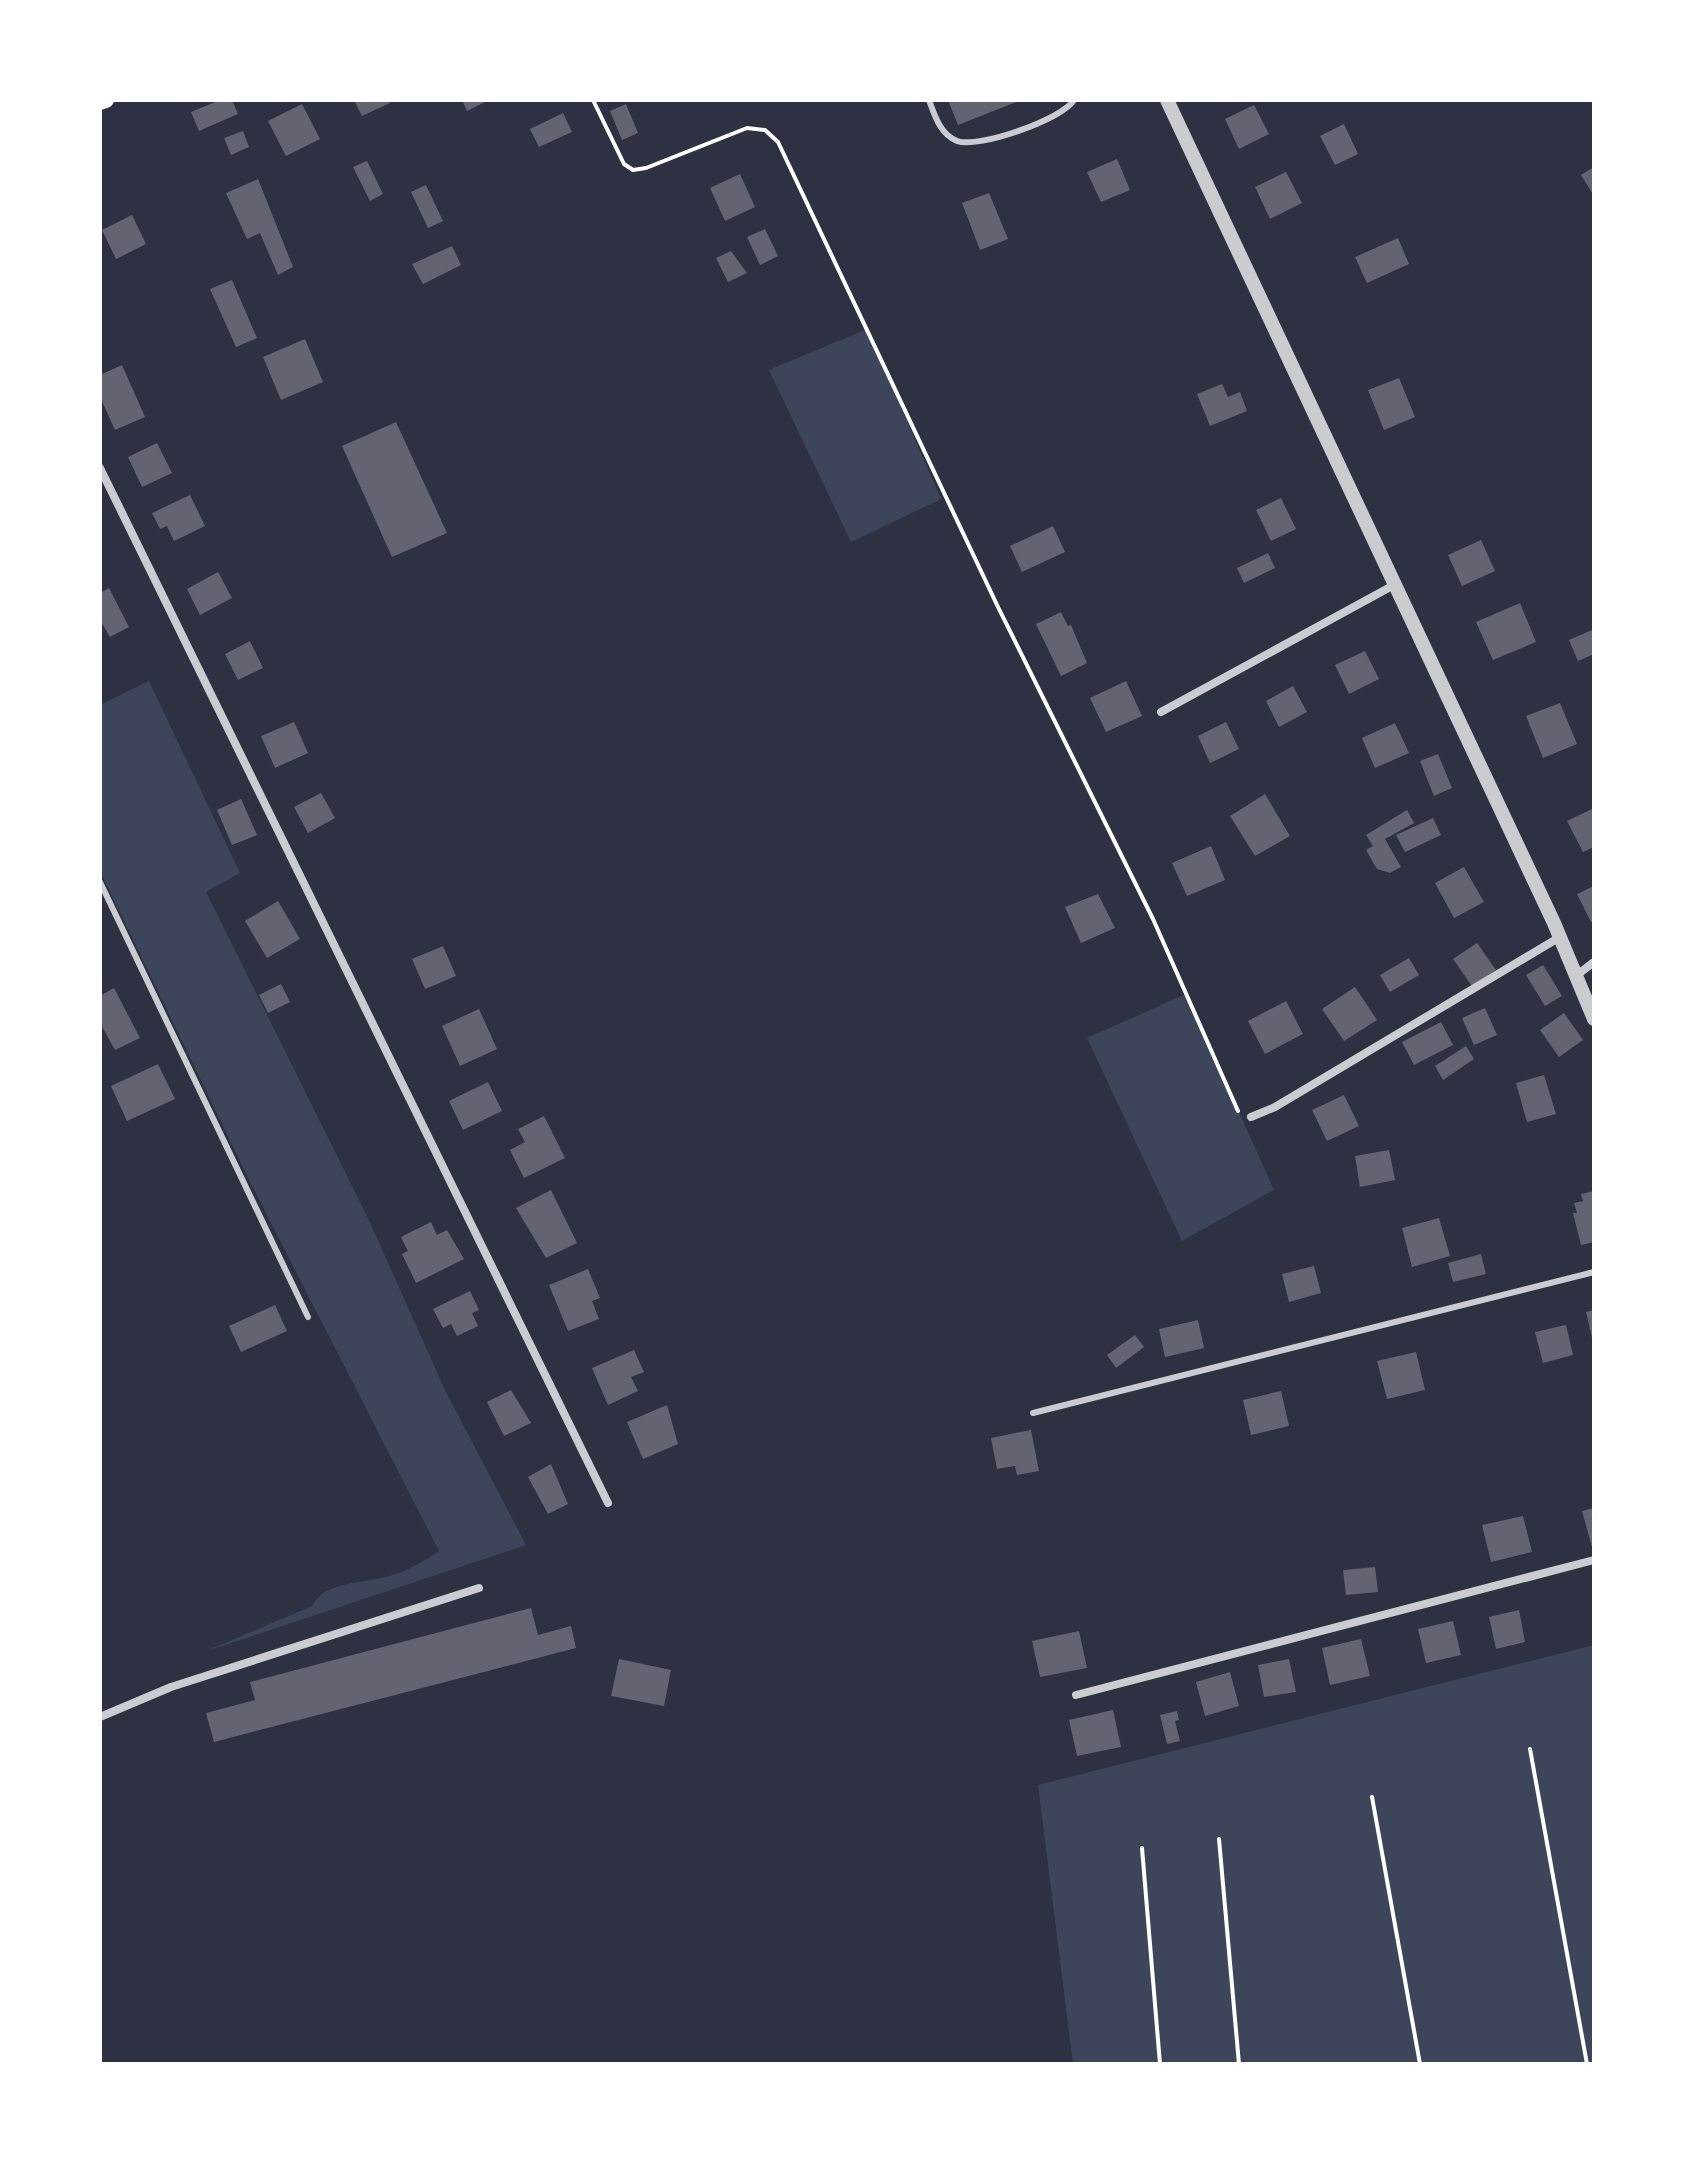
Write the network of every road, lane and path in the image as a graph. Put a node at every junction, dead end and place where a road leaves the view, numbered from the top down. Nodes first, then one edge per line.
1 (106, 100) edge
2 (593, 100) edge
3 (929, 100) edge
4 (1074, 100) edge
5 (1167, 100) edge
6 (100, 102) edge
7 (100, 468) edge
8 (1394, 585) junction
9 (1161, 712) dead end
10 (100, 882) edge
11 (1560, 937) junction
12 (1594, 962) edge
13 (1577, 975) junction
14 (1594, 1019) edge
15 (1251, 1117) joint
16 (1594, 1272) edge
17 (308, 1317) dead end
18 (1033, 1413) dead end
19 (608, 1503) dead end
20 (1594, 1560) edge
21 (479, 1588) dead end
22 (1076, 1695) dead end
23 (100, 1717) edge
24 (1530, 1749) dead end
25 (1372, 1797) dead end
26 (1219, 1839) dead end
27 (1142, 1848) dead end
28 (1160, 2064) edge
29 (1239, 2064) edge
30 (1420, 2064) edge
31 (1587, 2064) edge

1 - 6 main road
2 - 15 path
3 - 4 lane
5 - 8 street
7 - 19 street
8 - 9 street
8 - 11 street
10 - 17 lane
11 - 13 street
11 - 15 street
12 - 13 street
13 - 14 street
16 - 18 lane
20 - 22 street
21 - 23 street
24 - 31 path
25 - 30 path
26 - 29 path
27 - 28 path

